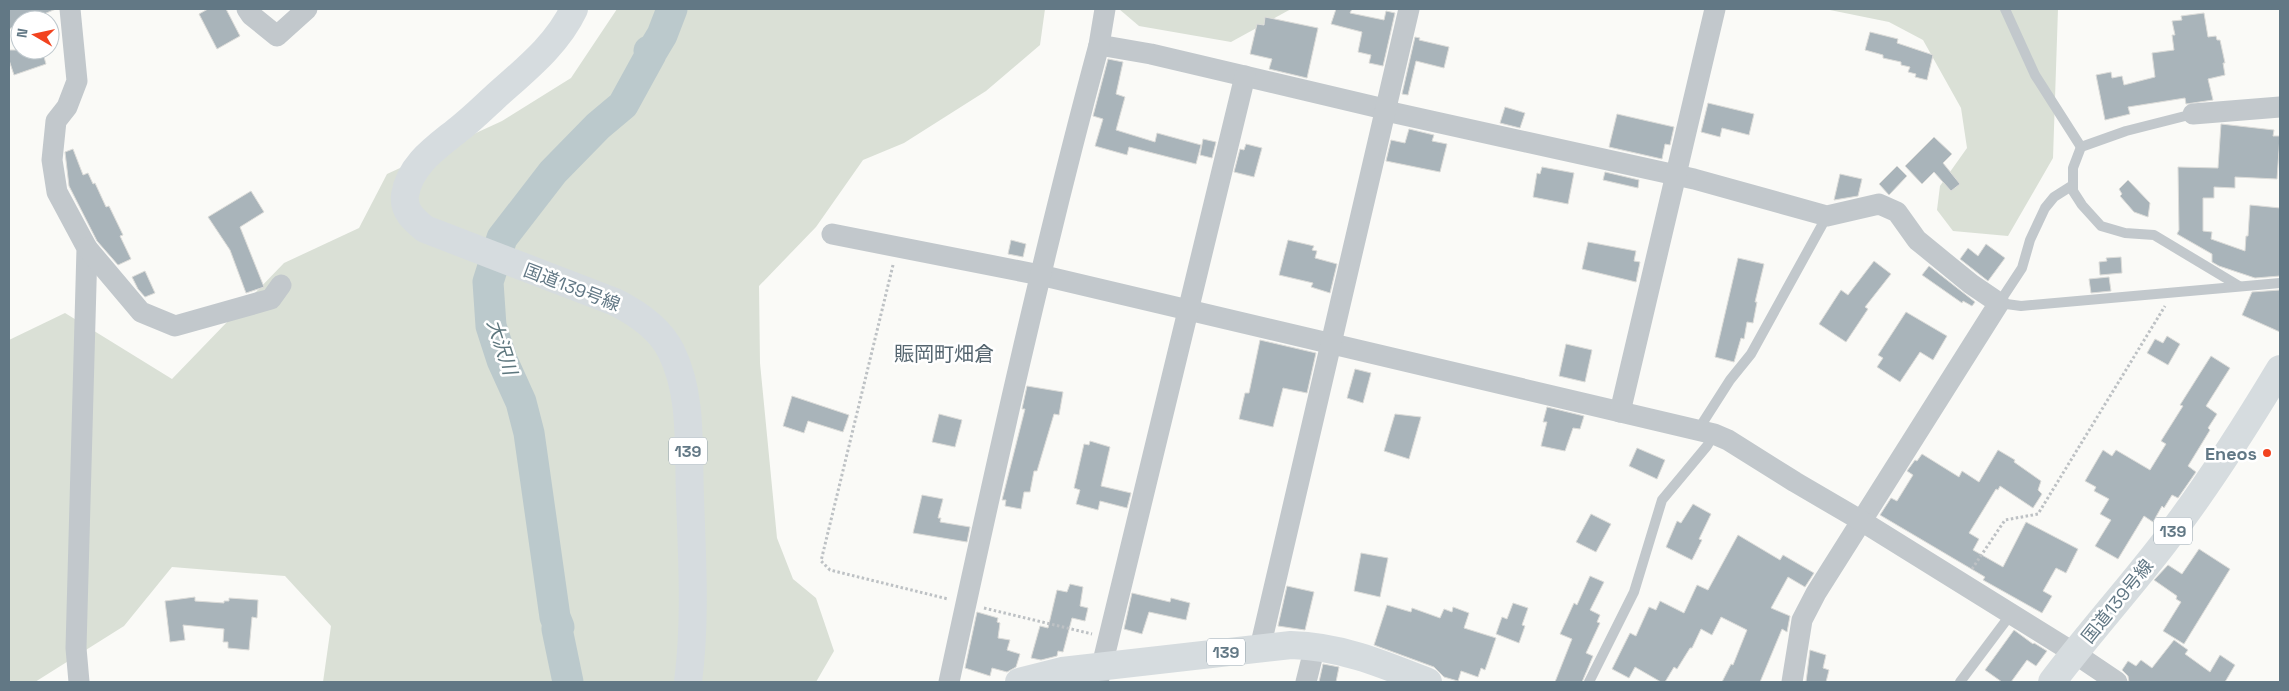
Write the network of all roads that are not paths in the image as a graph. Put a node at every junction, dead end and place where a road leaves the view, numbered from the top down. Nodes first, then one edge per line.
1 (70, 9) edge
2 (247, 9) edge
3 (307, 9) edge
4 (574, 9) edge
5 (1104, 9) edge
6 (1409, 9) edge
7 (1715, 9) edge
8 (2005, 9) edge
9 (1099, 45) junction
10 (1245, 76) junction
11 (2280, 107) edge
12 (1386, 112) junction
13 (2193, 114) joint
14 (2081, 147) junction
15 (1676, 175) junction
16 (2073, 185) junction
17 (1827, 216) junction
18 (832, 234) dead end
19 (86, 248) junction
20 (1040, 275) junction
21 (2280, 283) edge
22 (281, 285) dead end
23 (2239, 286) junction
24 (1999, 303) junction
25 (1188, 310) junction
26 (1330, 344) junction
27 (2280, 369) edge
28 (1620, 412) junction
29 (1706, 432) junction
30 (1860, 520) junction
31 (2011, 614) junction
32 (1315, 646) junction
33 (1260, 648) junction
34 (2074, 652) junction
35 (1100, 674) edge
36 (79, 682) edge
37 (688, 682) edge
38 (949, 682) edge
39 (1019, 682) edge
40 (1306, 682) edge
41 (1428, 682) edge
42 (1589, 682) edge
43 (1792, 682) edge
44 (1960, 682) edge
45 (2052, 682) edge
46 (2117, 682) edge

1 - 19 street
2 - 3 street
4 - 37 highway, 国道139号線 / 139
5 - 9 street
6 - 12 street
7 - 15 street
8 - 14 lane
9 - 10 street
9 - 20 street
10 - 12 street
10 - 25 street
11 - 13 street
12 - 15 street
12 - 26 street
13 - 14 lane
14 - 16 lane
15 - 17 street
15 - 28 street
16 - 23 lane
16 - 24 lane
17 - 24 street
17 - 29 lane
18 - 20 street
19 - 22 street
19 - 36 street
20 - 25 street
20 - 38 street
21 - 23 lane
23 - 24 lane
24 - 30 street
25 - 26 street
25 - 35 street
26 - 28 street
26 - 33 street
27 - 34 highway, 国道139号線 / 139
28 - 29 street
29 - 30 street
29 - 42 lane
30 - 31 street
30 - 43 street
31 - 34 street
31 - 44 lane
32 - 33 highway, 139
32 - 40 street
32 - 41 highway, 139
33 - 35 highway, 139
34 - 45 highway, 国道139号線 / 139
34 - 46 street
35 - 39 highway, 139

